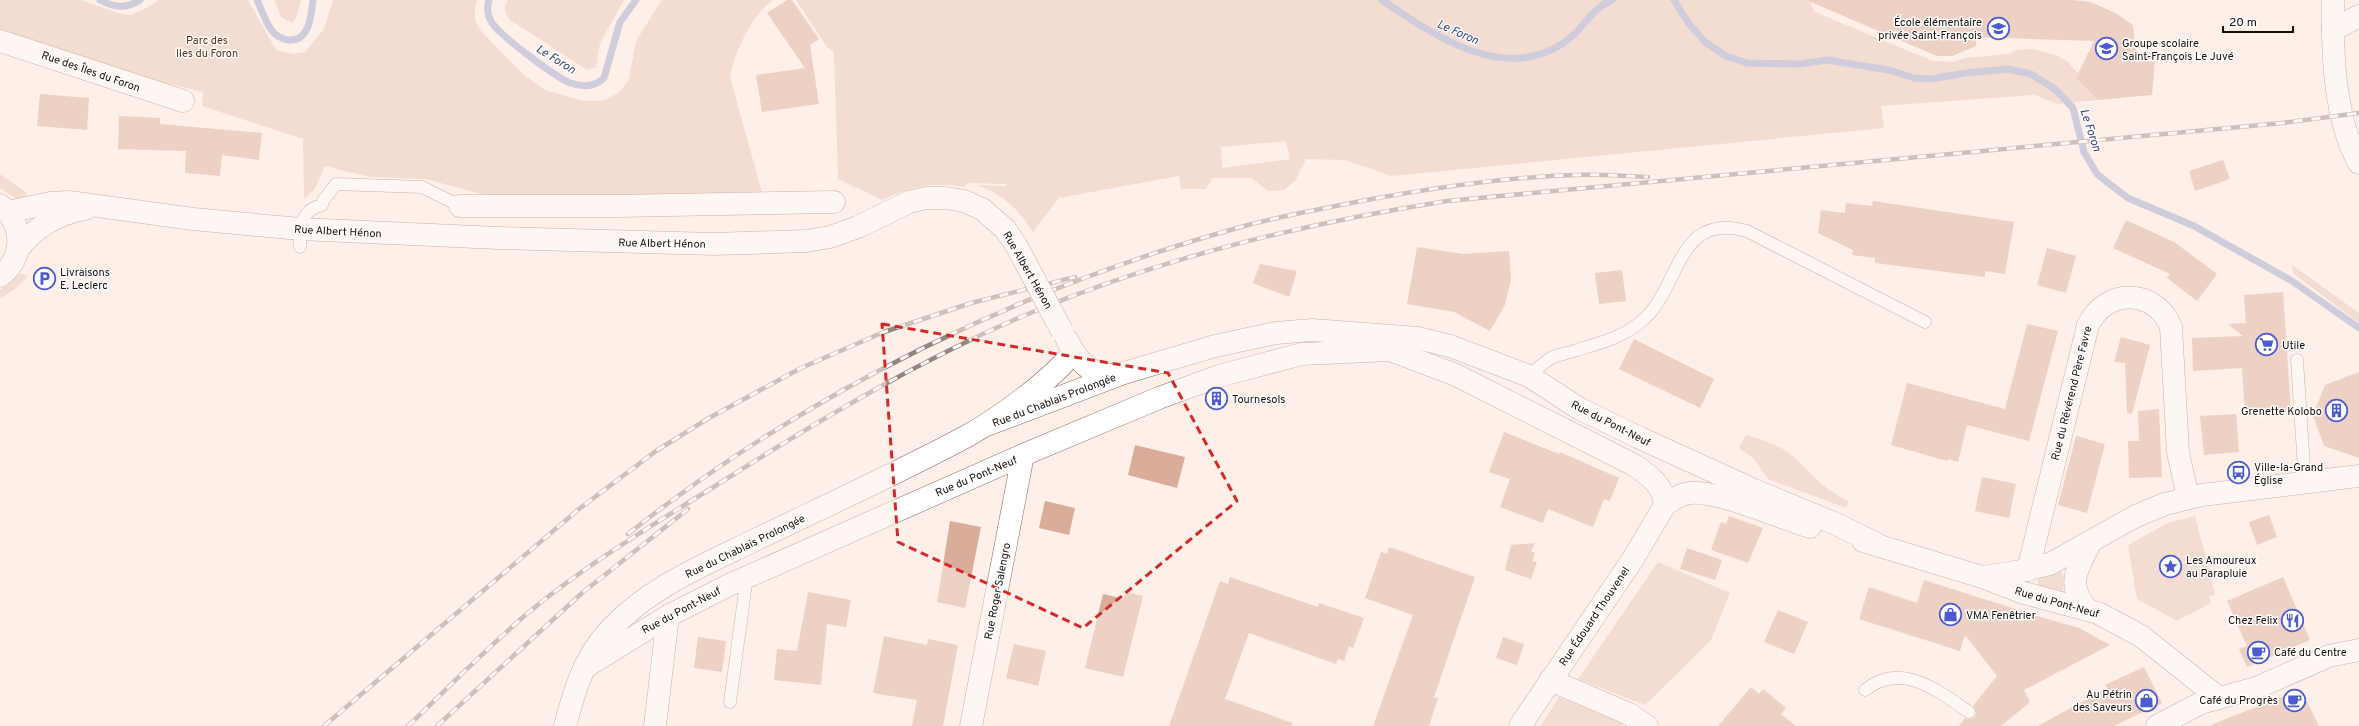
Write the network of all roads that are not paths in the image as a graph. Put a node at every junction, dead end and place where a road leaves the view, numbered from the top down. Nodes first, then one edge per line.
1 (2332, 0) edge
2 (2359, 16) edge
3 (2333, 30) junction
4 (0, 41) edge
5 (183, 101) dead end
6 (2359, 163) edge
7 (834, 202) dead end
8 (460, 206) joint
9 (102, 207) junction
10 (4, 209) edge
11 (300, 238) junction
12 (18, 249) junction
13 (0, 276) edge
14 (1925, 322) dead end
15 (1339, 332) junction
16 (1390, 350) junction
17 (1073, 352) junction
18 (2297, 360) dead end
19 (1124, 373) junction
20 (1529, 376) junction
21 (1511, 403) junction
22 (984, 426) junction
23 (1023, 455) junction
24 (2359, 476) edge
25 (2305, 483) junction
26 (2188, 498) junction
27 (1665, 505) junction
28 (2091, 541) junction
29 (1877, 544) junction
30 (2028, 570) junction
31 (747, 576) junction
32 (1982, 577) junction
33 (2024, 593) junction
34 (2086, 608) junction
35 (668, 616) junction
36 (2359, 650) edge
37 (584, 668) junction
38 (1550, 680) junction
39 (1865, 690) dead end
40 (2219, 698) junction
41 (730, 702) dead end
42 (1969, 712) dead end
43 (565, 726) edge
44 (655, 726) edge
45 (971, 726) edge
46 (1520, 726) edge
47 (1647, 726) edge
48 (2157, 726) edge

1 - 3 street
2 - 3 street
3 - 6 street
4 - 5 street, Rue des Îles du Foron
7 - 8 street
8 - 11 lane
9 - 10 street, Rue Albert Hénon
9 - 11 street, Rue Albert Hénon
9 - 12 street, Rue Albert Hénon
10 - 12 street, Rue Albert Hénon
11 - 17 street, Rue Albert Hénon, bridge
12 - 13 street, Rue Albert Hénon
14 - 20 lane
15 - 16 street, Rue du Pont-Neuf
15 - 19 street, Rue du Pont-Neuf
15 - 20 street, Rue du Pont-Neuf
16 - 21 street, Rue du Pont-Neuf
16 - 23 street, Rue du Pont-Neuf
17 - 19 street, Rue Albert Hénon
17 - 22 street, Rue du Chablais Prolongée
18 - 25 lane
19 - 22 street, Rue du Chablais Prolongée
20 - 21 street
20 - 29 street, Rue du Pont-Neuf
21 - 27 street, Rue du Pont-Neuf
22 - 37 street, Rue du Chablais Prolongée
23 - 31 street, Rue du Pont-Neuf
23 - 45 street, Rue Roger Salengro
24 - 25 street
25 - 26 street
26 - 28 street
26 - 30 street, Rue du Révérend Père Favre
27 - 29 street, Rue du Pont-Neuf
27 - 38 street, Rue Édouard Thouvenel
28 - 30 street
28 - 34 street
29 - 32 street, Rue du Pont-Neuf
30 - 32 street
30 - 33 lane, Rue du Révérend Père Favre
31 - 35 street, Rue du Pont-Neuf
31 - 41 lane
32 - 33 street, Rue du Pont-Neuf
33 - 34 street, Rue du Pont-Neuf
34 - 40 street, Rue du Pont-Neuf
35 - 37 street, Rue du Pont-Neuf
35 - 44 street
36 - 40 street
37 - 43 street, Rue du Chablais Prolongée
38 - 46 street, Rue Édouard Thouvenel
38 - 47 street
39 - 42 lane
40 - 48 street

